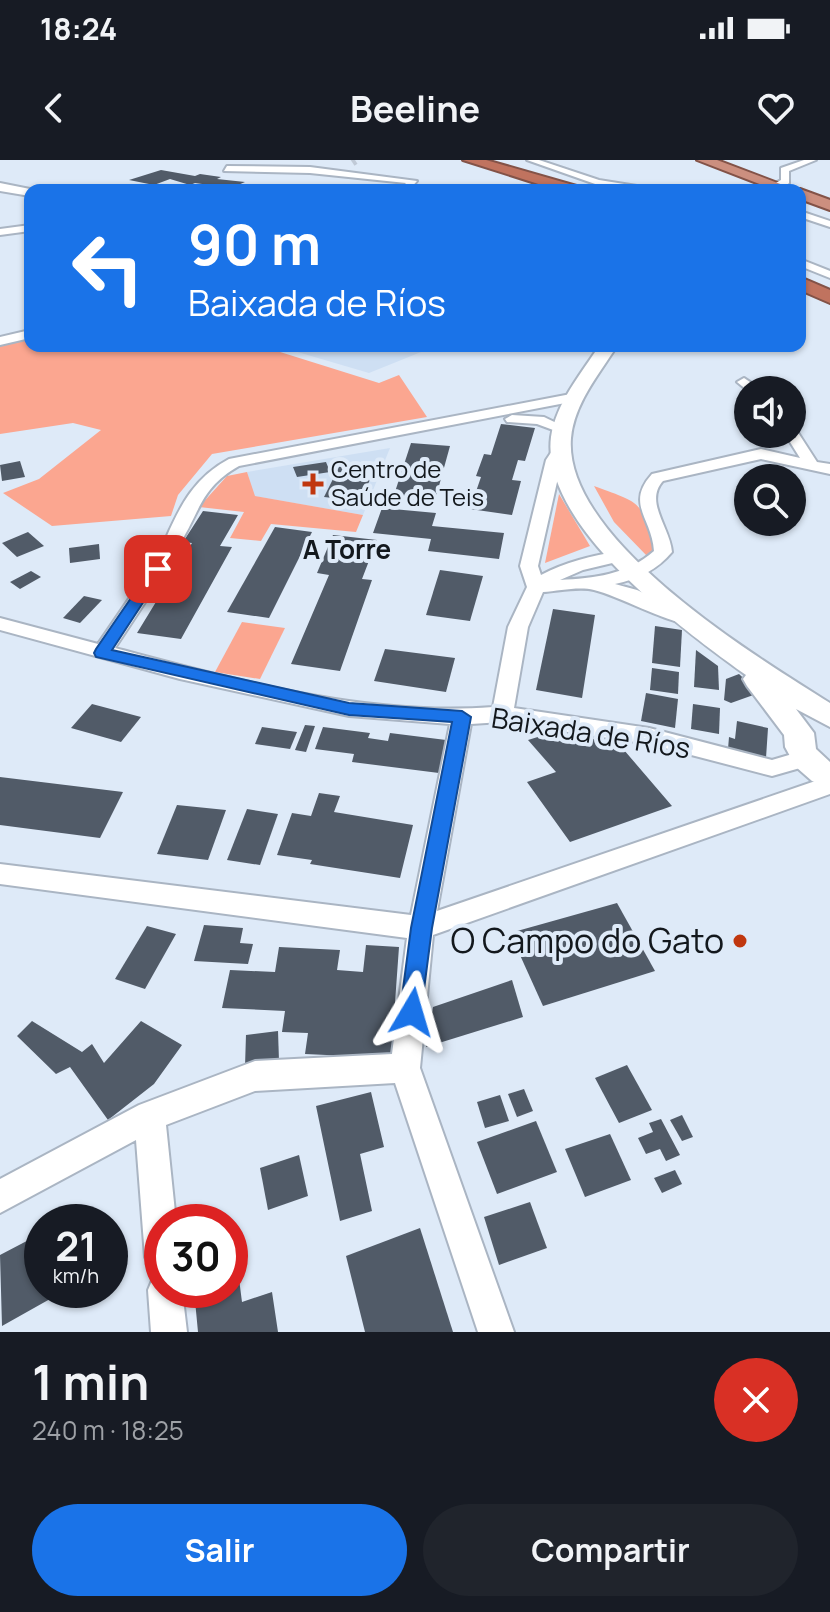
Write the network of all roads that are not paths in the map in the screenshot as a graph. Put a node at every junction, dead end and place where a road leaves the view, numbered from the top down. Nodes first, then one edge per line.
1 (470, 160) edge
2 (491, 160) edge
3 (531, 160) edge
4 (704, 160) edge
5 (812, 160) edge
6 (352, 162) dead end
7 (227, 169) dead end
8 (370, 177) junction
9 (410, 184) edge
10 (553, 184) edge
11 (573, 184) edge
12 (614, 184) edge
13 (768, 184) edge
14 (784, 184) edge
15 (0, 187) edge
16 (24, 191) edge
17 (806, 196) edge
18 (830, 205) edge
19 (806, 215) edge
20 (830, 224) edge
21 (24, 229) edge
22 (0, 232) edge
23 (806, 265) edge
24 (830, 275) edge
25 (806, 286) edge
26 (830, 296) edge
27 (806, 297) edge
28 (830, 308) edge
29 (24, 335) edge
30 (0, 341) edge
31 (604, 352) edge
32 (576, 397) junction
33 (361, 439) junction
34 (562, 439) junction
35 (801, 448) edge
36 (810, 462) junction
37 (830, 469) edge
38 (175, 538) dead end
39 (628, 565) junction
40 (158, 569) dead end
41 (585, 582) junction
42 (536, 587) junction
43 (692, 623) junction
44 (0, 624) edge
45 (102, 653) junction
46 (751, 667) junction
47 (502, 714) junction
48 (462, 717) junction
49 (830, 717) edge
50 (830, 723) edge
51 (814, 769) edge
52 (0, 874) edge
53 (421, 928) junction
54 (405, 1068) junction
55 (150, 1116) junction
56 (0, 1197) edge
57 (157, 1204) edge
58 (167, 1308) edge
59 (169, 1332) edge
60 (496, 1332) edge

1 - 10 highway
2 - 11 highway
3 - 12 street
4 - 13 highway
5 - 14 street
6 - 8 street
7 - 8 street
8 - 9 street
15 - 16 main road
17 - 18 highway
19 - 20 street
21 - 22 street
23 - 24 street
25 - 26 highway
27 - 28 highway
29 - 30 street
31 - 32 main road
32 - 33 street
32 - 34 main road
33 - 34 street
33 - 38 street
34 - 39 main road
34 - 42 street
35 - 36 street
36 - 37 street
36 - 39 street
39 - 41 street
39 - 42 street
39 - 43 main road
40 - 45 street
41 - 42 street
41 - 43 street
42 - 47 street
43 - 46 main road
44 - 45 street, Baixada de Ríos
45 - 48 street, Baixada de Ríos
46 - 49 main road
46 - 51 main road
47 - 48 street, Baixada de Ríos
47 - 51 street, Baixada de Ríos
48 - 53 street
50 - 51 main road
51 - 53 street
52 - 53 street
53 - 54 street
54 - 55 street
54 - 60 street
55 - 56 street
55 - 57 street
58 - 59 street

